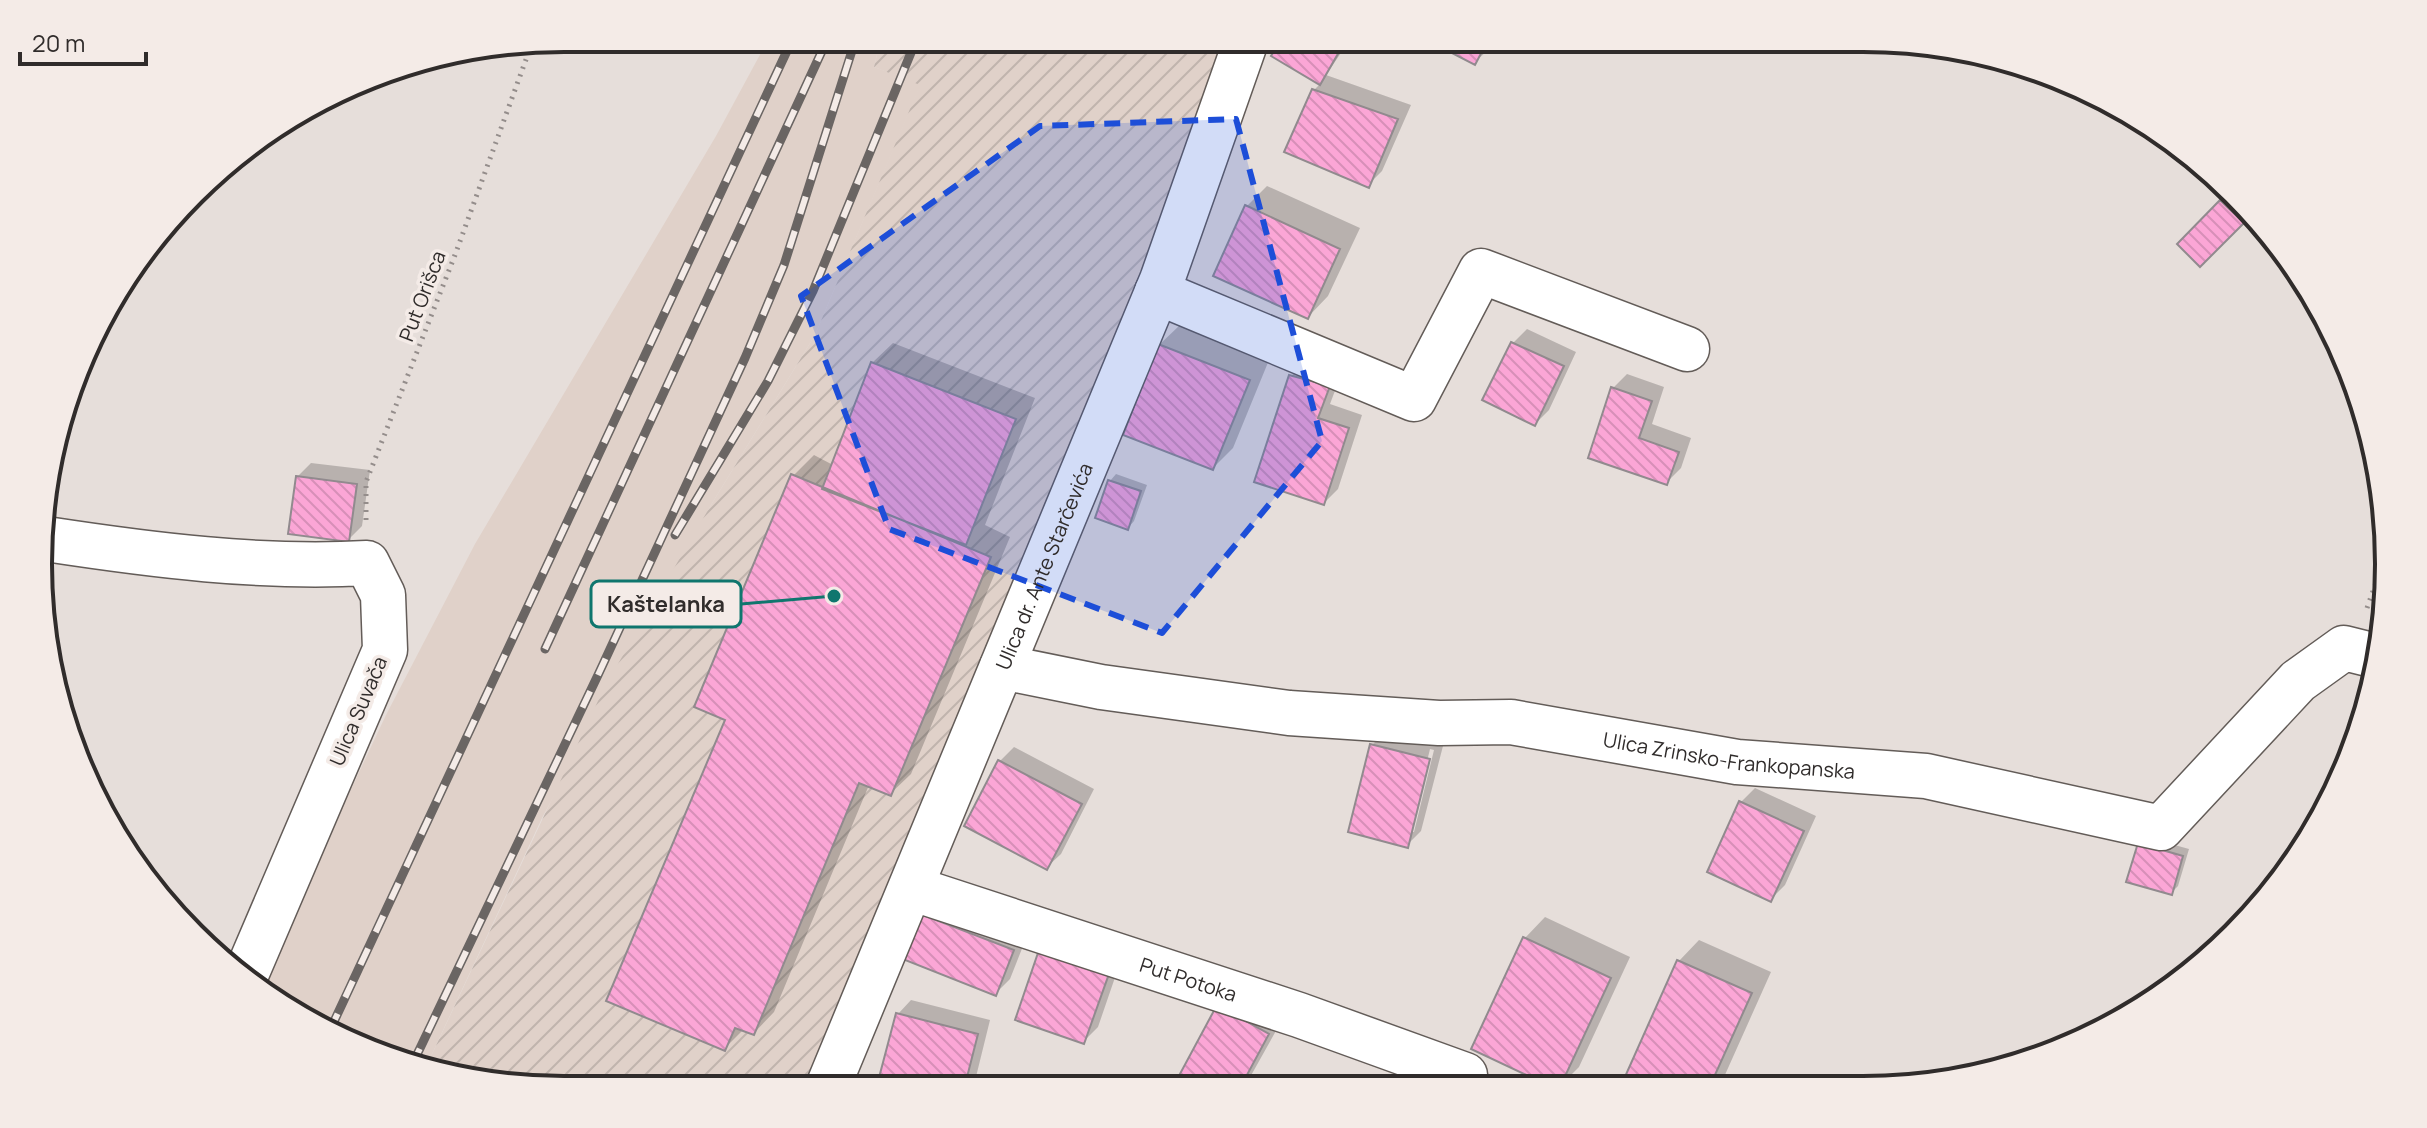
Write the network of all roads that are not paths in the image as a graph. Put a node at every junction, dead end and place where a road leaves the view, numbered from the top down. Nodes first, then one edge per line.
1 (1242, 52) edge
2 (1157, 292) junction
3 (1687, 349) dead end
4 (53, 540) edge
5 (2362, 652) edge
6 (1002, 667) junction
7 (911, 888) junction
8 (249, 968) edge
9 (1465, 1075) dead end
10 (832, 1076) edge

1 - 2 street, Ulica dr. Ante Starčevića
2 - 3 street
2 - 6 street, Ulica dr. Ante Starčevića
4 - 8 street, Ulica Suvača
5 - 6 street, Ulica Zrinsko-Frankopanska
6 - 7 street, Ulica dr. Ante Starčevića
7 - 9 street, Put Potoka
7 - 10 street, Ulica dr. Ante Starčevića

